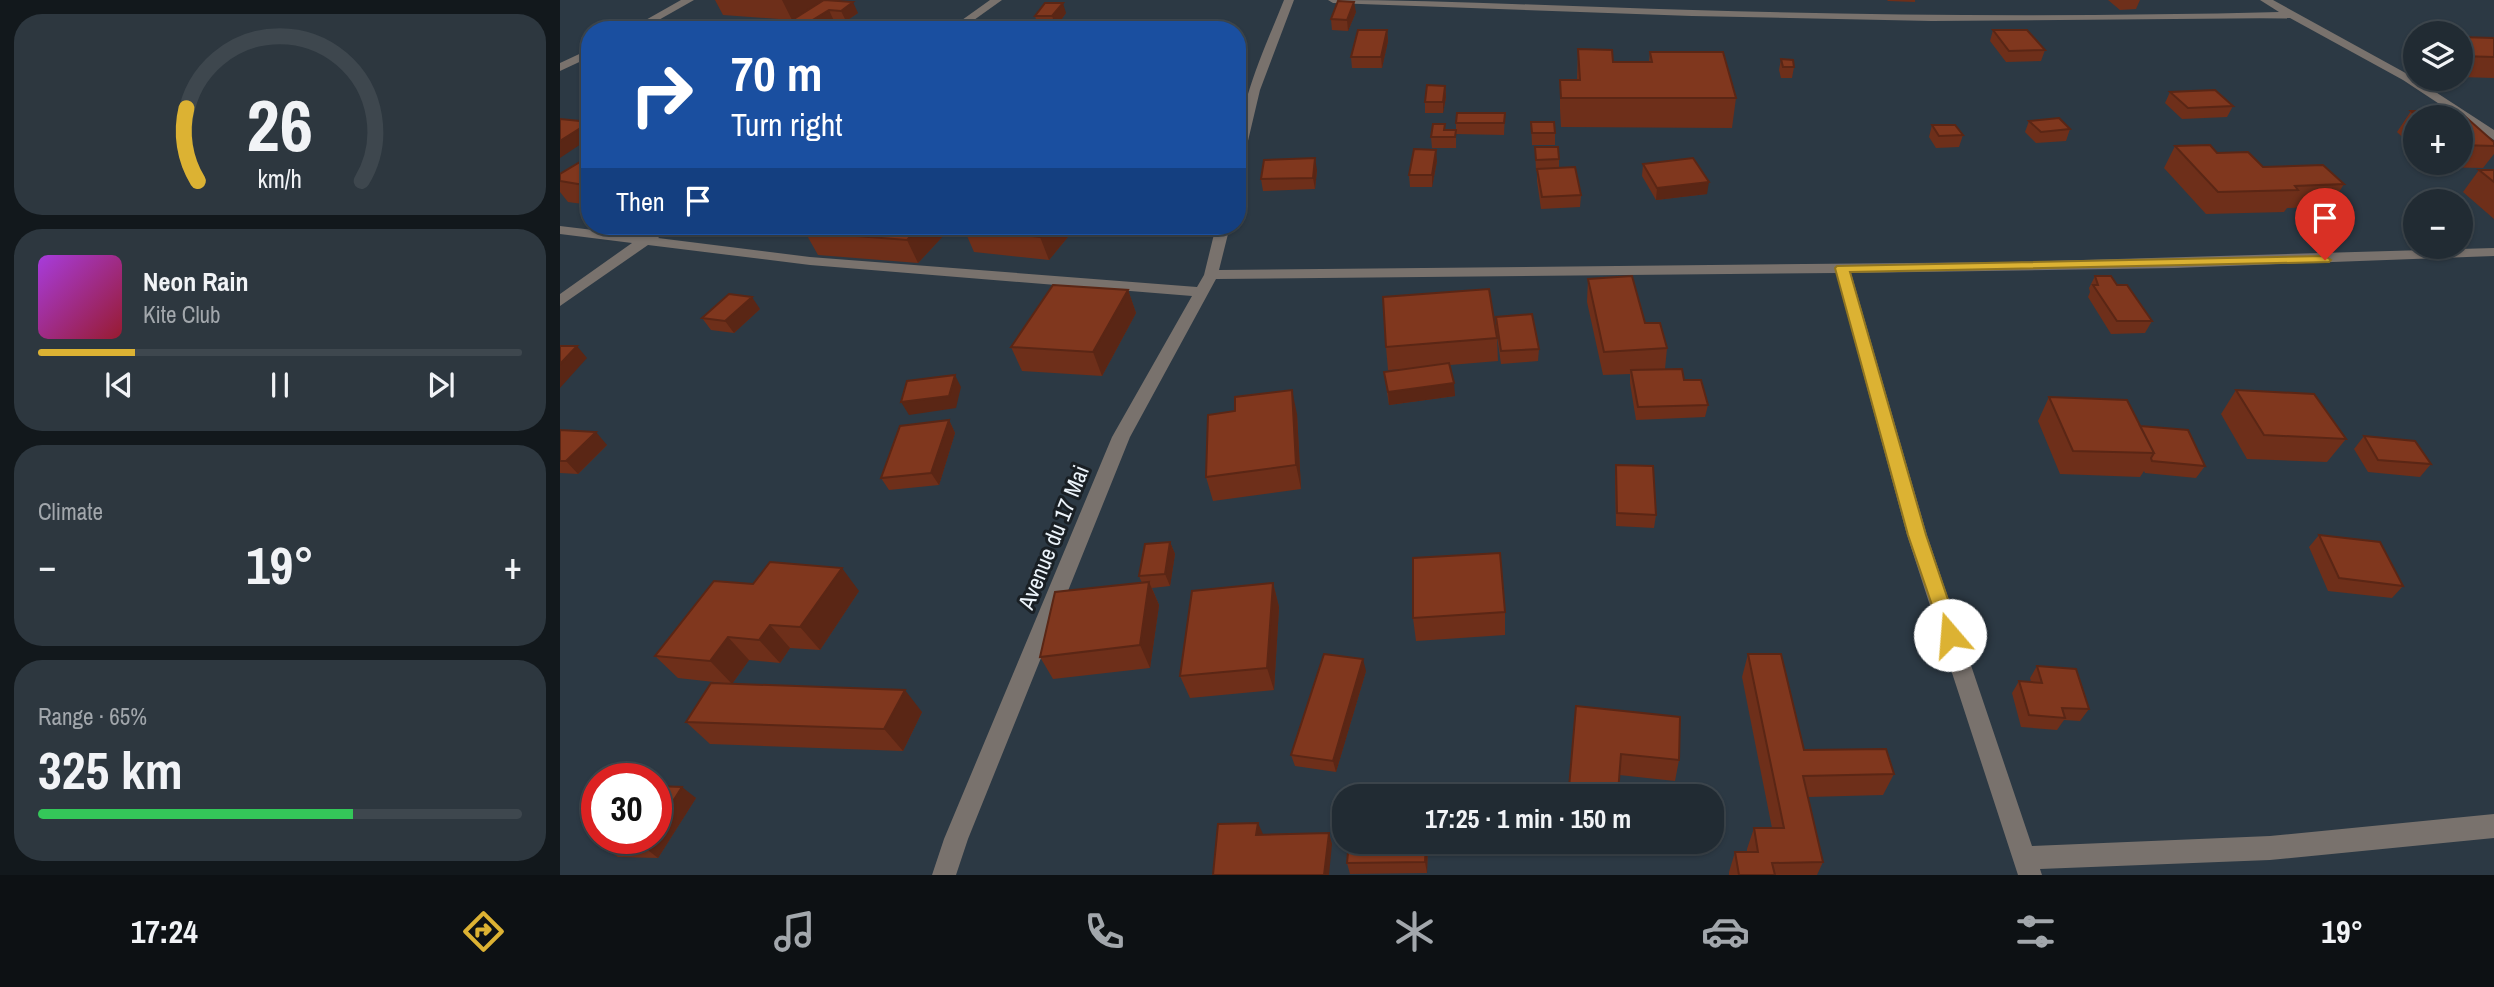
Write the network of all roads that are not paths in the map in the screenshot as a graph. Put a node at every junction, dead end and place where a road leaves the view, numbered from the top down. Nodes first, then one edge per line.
1 (689, 0) edge
2 (997, 0) edge
3 (1289, 0) edge
4 (1333, 0) edge
5 (2264, 0) edge
6 (2292, 15) junction
7 (649, 21) edge
8 (966, 21) edge
9 (581, 57) edge
10 (560, 68) edge
11 (1246, 124) edge
12 (2494, 136) edge
13 (560, 230) edge
14 (581, 232) edge
15 (608, 235) edge
16 (652, 235) edge
17 (1220, 235) edge
18 (646, 239) junction
19 (2494, 252) edge
20 (1842, 268) junction
21 (1206, 283) junction
22 (560, 301) edge
23 (2494, 826) edge
24 (2027, 867) edge
25 (944, 875) edge

1 - 7 street
2 - 8 street
3 - 11 street
4 - 6 street
5 - 6 street
6 - 12 street
9 - 10 street
13 - 14 street
15 - 18 street
16 - 18 street
17 - 21 street, Avenue du 17 Mai
18 - 21 street
18 - 22 street
19 - 20 street
20 - 21 street
20 - 24 street
21 - 25 street, Avenue du 17 Mai
23 - 24 street

